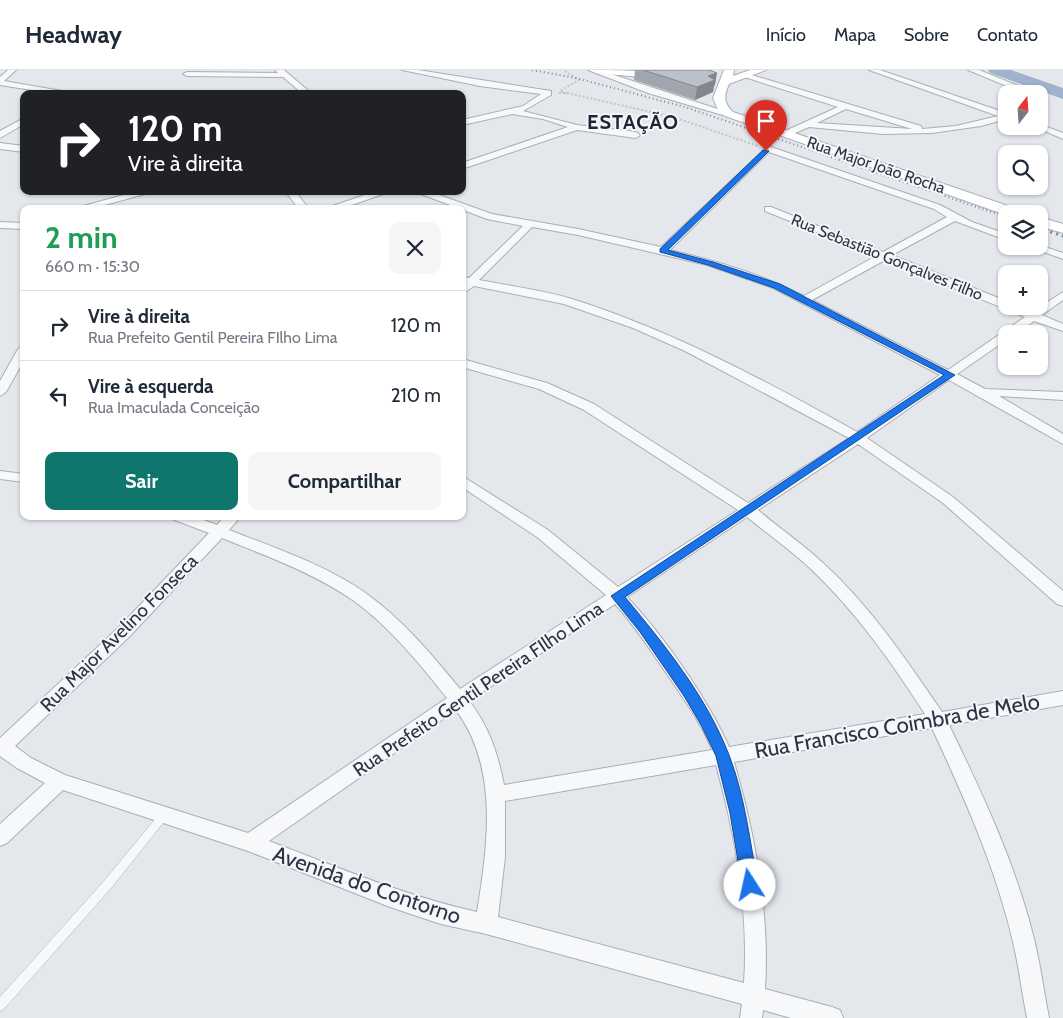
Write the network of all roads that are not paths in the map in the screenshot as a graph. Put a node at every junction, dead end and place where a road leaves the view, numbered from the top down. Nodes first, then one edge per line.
1 (12, 70) edge
2 (406, 70) edge
3 (592, 70) edge
4 (596, 70) edge
5 (761, 70) edge
6 (873, 70) edge
7 (972, 70) edge
8 (281, 72) edge
9 (187, 74) dead end
10 (727, 74) edge
11 (742, 75) junction
12 (674, 76) edge
13 (712, 76) edge
14 (0, 82) edge
15 (1011, 85) edge
16 (51, 90) edge
17 (303, 90) edge
18 (548, 93) junction
19 (846, 106) junction
20 (514, 112) junction
21 (998, 113) edge
22 (729, 114) junction
23 (544, 117) junction
24 (998, 119) edge
25 (20, 122) edge
26 (466, 122) edge
27 (808, 124) junction
28 (576, 127) junction
29 (1048, 130) edge
30 (931, 132) junction
31 (636, 134) dead end
32 (786, 134) junction
33 (0, 135) edge
34 (1063, 136) edge
35 (0, 146) edge
36 (20, 148) edge
37 (466, 165) edge
38 (131, 195) edge
39 (293, 195) edge
40 (374, 195) edge
41 (428, 195) edge
42 (81, 205) edge
43 (301, 205) edge
44 (342, 205) edge
45 (454, 205) edge
46 (998, 207) edge
47 (768, 209) dead end
48 (466, 210) edge
49 (956, 216) junction
50 (530, 224) junction
51 (1048, 224) edge
52 (0, 225) edge
53 (20, 226) edge
54 (1063, 229) edge
55 (998, 234) edge
56 (663, 251) junction
57 (1048, 251) edge
58 (882, 255) junction
59 (1063, 256) edge
60 (468, 281) edge
61 (1063, 295) edge
62 (806, 299) junction
63 (998, 302) edge
64 (1032, 316) junction
65 (1020, 325) edge
66 (1063, 328) edge
67 (998, 340) edge
68 (20, 357) edge
69 (466, 364) edge
70 (12, 372) edge
71 (950, 375) junction
72 (0, 392) edge
73 (982, 392) junction
74 (1063, 396) edge
75 (858, 438) junction
76 (1063, 440) edge
77 (0, 475) edge
78 (20, 478) edge
79 (466, 483) edge
80 (746, 509) junction
81 (190, 520) edge
82 (230, 520) edge
83 (221, 530) junction
84 (617, 596) junction
85 (1063, 600) edge
86 (1063, 698) edge
87 (458, 699) junction
88 (937, 719) junction
89 (1, 746) edge
90 (722, 756) junction
91 (60, 781) junction
92 (495, 795) junction
93 (164, 815) junction
94 (0, 837) edge
95 (250, 843) junction
96 (486, 924) junction
97 (755, 996) junction
98 (0, 1004) edge
99 (751, 1018) edge
100 (832, 1018) edge
101 (1038, 1018) edge

1 - 14 street
2 - 18 street
3 - 22 street, Rua Major João Rocha
4 - 12 main road
5 - 11 main road
6 - 21 street
7 - 15 street
8 - 9 street
8 - 17 street
10 - 11 main road
10 - 13 main road
10 - 22 main road
11 - 19 street
14 - 16 street
18 - 20 street
18 - 23 street
19 - 27 street
19 - 30 street
20 - 23 street
20 - 26 street
22 - 32 main road, Rua Major João Rocha
23 - 28 street
24 - 30 street
25 - 33 street
27 - 30 street
27 - 32 street
28 - 31 street
28 - 37 street
29 - 34 street
32 - 46 main road, Rua Major João Rocha
35 - 36 street
38 - 42 street
39 - 43 street
40 - 44 street
41 - 45 street
47 - 58 street, Rua Sebastião Gonçalves Filho
48 - 50 street
49 - 55 street
49 - 56 street
49 - 58 street
50 - 56 street
50 - 60 street
51 - 54 main road
52 - 53 street
56 - 62 street
57 - 59 street
58 - 62 street
58 - 63 street, Rua Sebastião Gonçalves Filho
60 - 75 street
61 - 64 street, Rua Prefeito Gentil Pereira FIlho Lima
62 - 71 street
64 - 65 street, Rua Prefeito Gentil Pereira FIlho Lima
64 - 66 street, Rua Sebastião Gonçalves Filho
67 - 71 street, Rua Prefeito Gentil Pereira FIlho Lima
68 - 70 street
69 - 80 street
70 - 72 street
71 - 73 street
71 - 75 street, Rua Prefeito Gentil Pereira FIlho Lima
73 - 74 street
73 - 76 street
75 - 80 street, Rua Prefeito Gentil Pereira FIlho Lima
75 - 85 street
77 - 78 street
79 - 84 street
80 - 84 street, Rua Prefeito Gentil Pereira FIlho Lima
80 - 88 street
81 - 83 street
82 - 83 street, Rua Major Avelino Fonseca
83 - 87 street
83 - 89 street, Rua Major Avelino Fonseca
84 - 87 street, Rua Prefeito Gentil Pereira FIlho Lima
84 - 90 street
86 - 88 street, Rua Francisco Coimbra de Melo
87 - 92 street
87 - 95 street, Rua Prefeito Gentil Pereira FIlho Lima
88 - 90 street, Rua Francisco Coimbra de Melo
88 - 101 street
89 - 91 street, Avenida do Contorno
90 - 92 street, Rua Francisco Coimbra de Melo
90 - 97 street
91 - 93 street, Avenida do Contorno
91 - 94 street
92 - 96 street
93 - 95 street, Avenida do Contorno
93 - 98 lane
95 - 96 street, Avenida do Contorno
96 - 97 street, Avenida do Contorno
97 - 99 street
97 - 100 street, Avenida do Contorno

